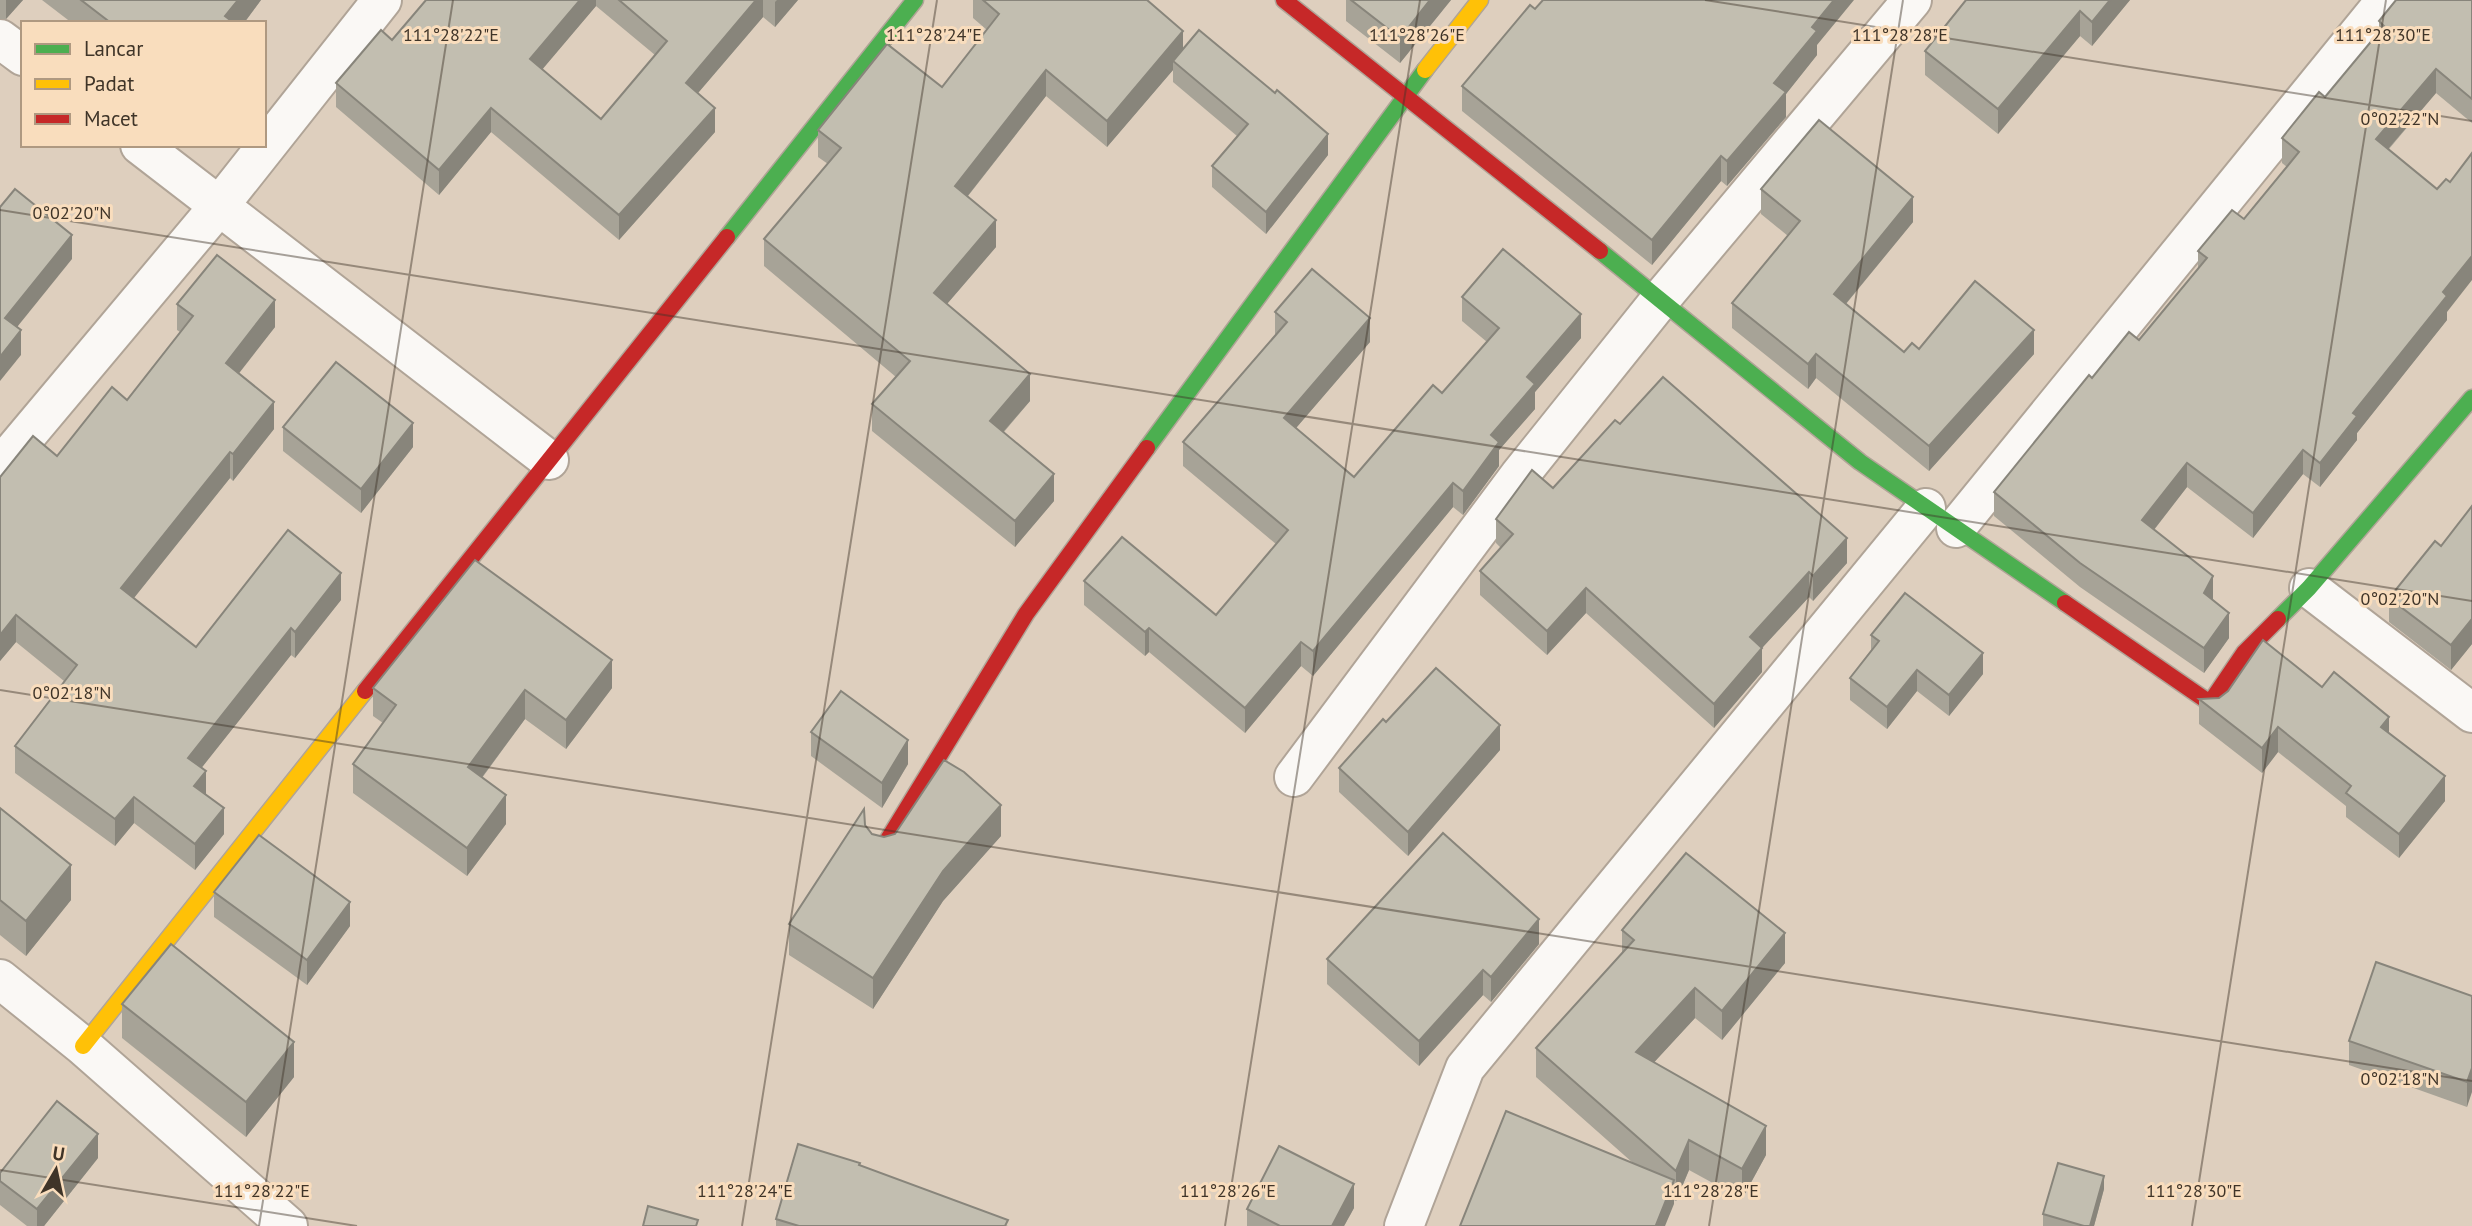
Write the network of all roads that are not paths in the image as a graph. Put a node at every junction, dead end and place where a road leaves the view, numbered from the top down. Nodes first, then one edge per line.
1 (382, 0) edge
2 (915, 0) edge
3 (1284, 0) edge
4 (1480, 0) edge
5 (1912, 0) edge
6 (2386, 0) edge
7 (0, 39) edge
8 (21, 55) edge
9 (1406, 95) junction
10 (143, 147) edge
11 (266, 147) edge
12 (266, 147) edge
13 (219, 206) junction
14 (1660, 300) junction
15 (2472, 398) edge
16 (550, 460) junction
17 (0, 467) edge
18 (1941, 518) junction
19 (2309, 587) junction
20 (2472, 713) edge
21 (1294, 777) dead end
22 (884, 846) edge
23 (0, 979) edge
24 (83, 1046) junction
25 (288, 1226) edge
26 (1404, 1226) edge

1 - 12 street
2 - 16 street
3 - 9 street
4 - 9 street
5 - 14 street
6 - 18 street
7 - 8 street
9 - 14 street
9 - 22 street
10 - 13 street
11 - 13 street
13 - 16 street
13 - 17 street
14 - 18 street
14 - 21 street
15 - 19 street
16 - 24 street
18 - 19 street
18 - 26 street
19 - 20 street
23 - 24 street
24 - 25 street

